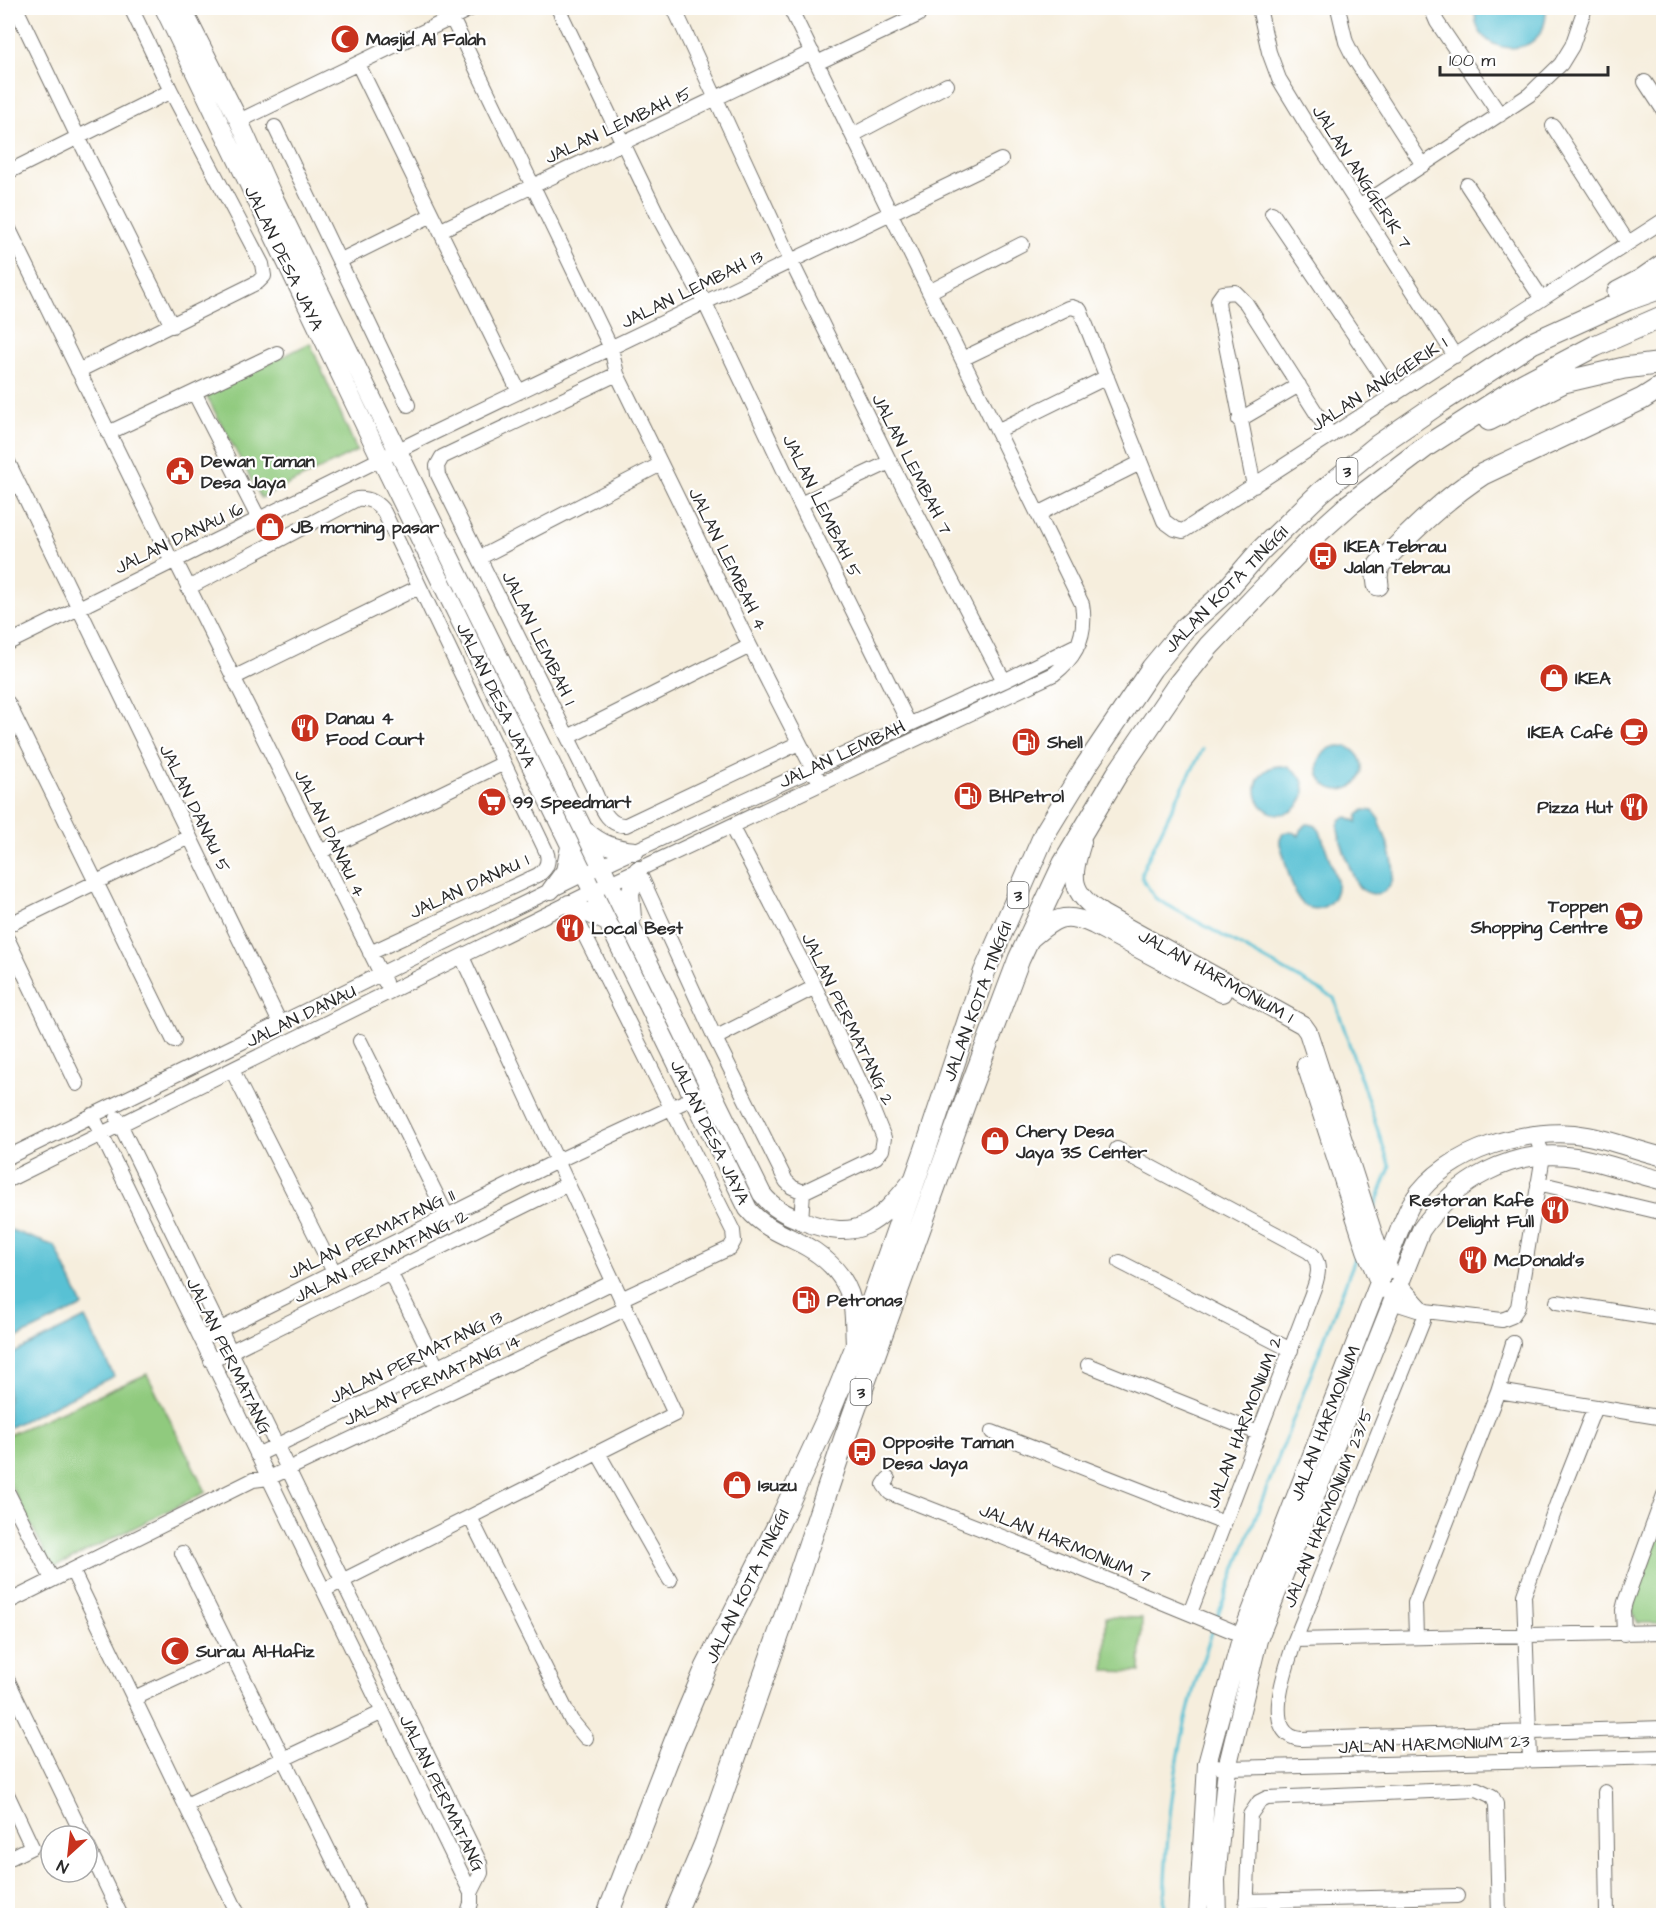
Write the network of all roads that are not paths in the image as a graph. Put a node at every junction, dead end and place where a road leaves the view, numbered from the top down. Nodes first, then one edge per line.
1 (16, 8) edge
2 (131, 8) edge
3 (164, 8) edge
4 (182, 8) edge
5 (472, 8) edge
6 (558, 8) edge
7 (674, 8) edge
8 (790, 8) edge
9 (1259, 8) edge
10 (1338, 8) edge
11 (1431, 8) edge
12 (1585, 8) edge
13 (450, 12) edge
14 (918, 15) dead end
15 (814, 57) junction
16 (358, 64) junction
17 (1645, 82) dead end
18 (947, 86) dead end
19 (171, 91) junction
20 (716, 99) junction
21 (1664, 111) edge
22 (1500, 114) junction
23 (239, 121) junction
24 (1553, 126) dead end
25 (275, 128) dead end
26 (853, 135) junction
27 (78, 137) junction
28 (624, 143) junction
29 (1001, 160) dead end
30 (1423, 165) junction
31 (8, 172) edge
32 (532, 185) junction
33 (1467, 185) dead end
34 (1359, 207) junction
35 (1272, 213) dead end
36 (432, 214) junction
37 (891, 214) junction
38 (1664, 220) edge
39 (8, 227) edge
40 (441, 230) junction
41 (1628, 243) junction
42 (1022, 244) dead end
43 (339, 261) junction
44 (791, 261) junction
45 (1664, 264) edge
46 (1664, 287) edge
47 (929, 292) junction
48 (1542, 299) junction
49 (705, 303) junction
50 (1664, 316) edge
51 (172, 326) junction
52 (1532, 343) junction
53 (611, 348) junction
54 (277, 354) dead end
55 (1455, 356) junction
56 (962, 359) junction
57 (1664, 363) edge
58 (78, 371) junction
59 (617, 374) junction
60 (1107, 377) junction
61 (1299, 385) junction
62 (1664, 385) edge
63 (519, 392) junction
64 (195, 394) junction
65 (1395, 395) junction
66 (408, 405) dead end
67 (1239, 420) junction
68 (997, 431) junction
69 (108, 433) junction
70 (1331, 436) junction
71 (1428, 445) junction
72 (398, 450) junction
73 (381, 459) junction
74 (8, 462) edge
75 (890, 462) junction
76 (1140, 463) junction
77 (661, 464) junction
78 (1254, 486) junction
79 (800, 504) junction
80 (1038, 514) junction
81 (259, 519) junction
82 (479, 558) junction
83 (173, 561) junction
84 (1378, 585) dead end
85 (419, 587) junction
86 (188, 588) junction
87 (77, 608) junction
88 (8, 643) edge
89 (1079, 644) junction
90 (750, 646) junction
91 (233, 678) junction
92 (1004, 681) junction
93 (8, 703) edge
94 (909, 724) junction
95 (568, 737) junction
96 (799, 743) junction
97 (504, 763) junction
98 (813, 769) junction
99 (820, 784) junction
100 (1087, 823) junction
101 (731, 826) junction
102 (584, 829) junction
103 (189, 837) junction
104 (570, 847) junction
105 (635, 851) junction
106 (320, 852) junction
107 (602, 866) junction
108 (638, 870) junction
109 (584, 874) junction
110 (96, 882) junction
111 (610, 883) junction
112 (551, 890) junction
113 (592, 892) junction
114 (569, 903) junction
115 (608, 922) junction
116 (8, 925) edge
117 (633, 930) junction
118 (8, 940) edge
119 (1026, 944) junction
120 (370, 953) junction
121 (462, 957) junction
122 (380, 974) junction
123 (815, 987) junction
124 (390, 992) junction
125 (280, 1023) junction
126 (715, 1038) junction
127 (174, 1041) dead end
128 (360, 1041) dead end
129 (232, 1070) junction
130 (77, 1084) dead end
131 (711, 1089) junction
132 (693, 1098) junction
133 (111, 1106) junction
134 (672, 1107) junction
135 (92, 1115) junction
136 (121, 1125) junction
137 (1535, 1133) junction
138 (101, 1134) junction
139 (1117, 1149) dead end
140 (1543, 1156) junction
141 (1664, 1156) edge
142 (8, 1157) edge
143 (557, 1161) junction
144 (916, 1174) junction
145 (8, 1180) edge
146 (1664, 1181) edge
147 (1538, 1183) junction
148 (568, 1184) junction
149 (803, 1192) junction
150 (1664, 1213) edge
151 (447, 1216) junction
152 (801, 1221) junction
153 (1366, 1231) junction
154 (1120, 1262) dead end
155 (1386, 1267) junction
156 (334, 1272) junction
157 (390, 1272) junction
158 (613, 1282) junction
159 (1400, 1284) junction
160 (1379, 1285) junction
161 (1392, 1302) junction
162 (1557, 1302) dead end
163 (623, 1304) junction
164 (1423, 1315) junction
165 (1664, 1320) edge
166 (220, 1329) junction
167 (201, 1339) junction
168 (1513, 1343) dead end
169 (855, 1350) junction
170 (1291, 1350) junction
171 (231, 1351) junction
172 (211, 1361) junction
173 (1088, 1365) dead end
174 (437, 1367) junction
175 (1498, 1391) junction
176 (1595, 1407) junction
177 (1664, 1418) edge
178 (992, 1432) dead end
179 (1258, 1433) junction
180 (276, 1445) junction
181 (598, 1453) junction
182 (257, 1455) junction
183 (288, 1468) junction
184 (269, 1478) junction
185 (253, 1479) junction
186 (888, 1479) dead end
187 (8, 1493) edge
188 (1664, 1496) edge
189 (470, 1517) junction
190 (1224, 1523) junction
191 (182, 1553) dead end
192 (72, 1570) junction
193 (52, 1580) junction
194 (670, 1580) dead end
195 (343, 1581) junction
196 (324, 1590) junction
197 (8, 1602) edge
198 (1190, 1613) junction
199 (1664, 1632) edge
200 (1624, 1634) junction
201 (1242, 1635) junction
202 (1525, 1635) junction
203 (1416, 1637) junction
204 (1295, 1640) junction
205 (231, 1653) junction
206 (8, 1681) edge
207 (134, 1698) junction
208 (383, 1712) junction
209 (1664, 1728) edge
210 (1530, 1732) junction
211 (586, 1738) dead end
212 (1664, 1757) edge
213 (284, 1760) junction
214 (1530, 1760) junction
215 (1207, 1764) junction
216 (1227, 1768) junction
217 (1605, 1792) dead end
218 (8, 1796) edge
219 (186, 1805) junction
220 (77, 1824) edge
221 (8, 1859) edge
222 (99, 1870) edge
223 (471, 1893) junction
224 (1457, 1896) dead end
225 (1245, 1901) junction
226 (121, 1916) edge
227 (239, 1916) edge
228 (361, 1916) edge
229 (467, 1916) edge
230 (607, 1916) edge
231 (674, 1916) edge
232 (1198, 1916) edge
233 (1217, 1916) edge
234 (1246, 1916) edge
235 (1499, 1916) edge
236 (1607, 1916) edge

1 - 27 street
2 - 19 street
3 - 73 main road, JALAN DESA JAYA
4 - 23 main road, JALAN DESA JAYA
5 - 13 street
6 - 28 street, JALAN LEMBAH 5
7 - 20 street, JALAN LEMBAH 7
8 - 15 street, JALAN LEMBAH
9 - 34 street, JALAN ANGGERIK 7
10 - 30 street
11 - 22 street
12 - 22 street
13 - 16 street
13 - 32 street, JALAN LEMBAH 4
14 - 15 street, JALAN LEMBAH 15
15 - 20 street, JALAN LEMBAH 15
15 - 26 street, JALAN LEMBAH
16 - 23 street
16 - 36 street
17 - 21 street
18 - 26 street
19 - 27 street
19 - 51 street
20 - 28 street, JALAN LEMBAH 15
20 - 44 street, JALAN LEMBAH 7
22 - 30 street
23 - 72 main road, JALAN DESA JAYA
24 - 41 street
25 - 43 street
26 - 37 street, JALAN LEMBAH
27 - 31 street
27 - 51 street
28 - 32 street, JALAN LEMBAH 15
28 - 49 street, JALAN LEMBAH 5
29 - 37 street, JALAN LEMBAH 13
30 - 34 street
32 - 40 street, JALAN LEMBAH 15
32 - 53 street, JALAN LEMBAH 4
33 - 48 street
34 - 55 street, JALAN ANGGERIK 7
35 - 65 street
36 - 40 street
36 - 43 street
37 - 44 street, JALAN LEMBAH 13
37 - 47 street, JALAN LEMBAH
38 - 41 street, JALAN ANGGERIK 1
39 - 58 street, JALAN DANAU 4
40 - 63 street
41 - 48 street, JALAN ANGGERIK 1
42 - 47 street
43 - 66 street
44 - 49 street, JALAN LEMBAH 13
44 - 75 street, JALAN LEMBAH 7
45 - 52 highway
46 - 52 highway, JALAN KOTA TINGGI / 3
47 - 56 street, JALAN LEMBAH
48 - 55 street, JALAN ANGGERIK 1
49 - 53 street, JALAN LEMBAH 13
49 - 79 street, JALAN LEMBAH 5
50 - 71 highway, JALAN KOTA TINGGI / 3
51 - 58 street
52 - 144 highway, JALAN KOTA TINGGI / 3
53 - 59 street, JALAN LEMBAH 4
53 - 63 street, JALAN LEMBAH 13
54 - 64 street
55 - 65 street, JALAN ANGGERIK 1
56 - 60 street
56 - 68 street, JALAN LEMBAH
57 - 71 highway
58 - 69 street, JALAN DANAU 4
59 - 77 street, JALAN LEMBAH 4
59 - 82 street, JALAN LEMBAH 1
60 - 68 street
60 - 76 street
61 - 67 street
61 - 67 street
61 - 70 street
62 - 84 highway
63 - 72 street, JALAN LEMBAH 13
64 - 69 street
64 - 81 street
65 - 70 street, JALAN ANGGERIK 1
67 - 78 street
68 - 80 street, JALAN LEMBAH
69 - 83 street, JALAN DANAU 4
70 - 78 street, JALAN ANGGERIK 1
71 - 100 highway, JALAN KOTA TINGGI / 3
72 - 73 street, JALAN DANAU 16
72 - 102 main road, JALAN DESA JAYA
73 - 81 street, JALAN DANAU 16
73 - 104 main road, JALAN DESA JAYA
74 - 87 street, JALAN DANAU 5
75 - 79 street
75 - 92 street, JALAN LEMBAH 7
76 - 78 street, JALAN ANGGERIK 1
76 - 80 street
77 - 82 street
77 - 90 street, JALAN LEMBAH 4
79 - 94 street, JALAN LEMBAH 5
80 - 89 street, JALAN LEMBAH
81 - 83 street, JALAN DANAU 16
82 - 95 street, JALAN LEMBAH 1
83 - 86 street, JALAN DANAU 4
83 - 87 street, JALAN DANAU 16
85 - 86 street, JALAN DANAU 1
85 - 91 street
85 - 97 street, JALAN DANAU 1
86 - 91 street, JALAN DANAU 4
87 - 88 street, JALAN DANAU 16
87 - 103 street, JALAN DANAU 5
89 - 92 street, JALAN LEMBAH
89 - 99 street, JALAN LEMBAH
90 - 95 street
90 - 96 street, JALAN LEMBAH 4
91 - 106 street, JALAN DANAU 4
92 - 94 street, JALAN LEMBAH
93 - 110 street
94 - 98 street, JALAN LEMBAH
95 - 96 street, JALAN LEMBAH 1
96 - 98 street, JALAN LEMBAH 4
97 - 106 street
97 - 120 street, JALAN DANAU 1
98 - 99 street, JALAN LEMBAH 4
98 - 105 street, JALAN LEMBAH
99 - 101 street, JALAN LEMBAH
100 - 119 highway, JALAN KOTA TINGGI / 3
100 - 153 main road, JALAN HARMONIUM 1
101 - 108 street, JALAN LEMBAH
101 - 123 street, JALAN PERMATANG 2
102 - 105 main road
102 - 107 main road, JALAN DESA JAYA
103 - 110 street
103 - 125 street, JALAN DANAU 5
104 - 109 main road, JALAN DESA JAYA
104 - 112 main road
105 - 107 street, JALAN LEMBAH
106 - 120 street, JALAN DANAU 4
107 - 109 street, JALAN DANAU
107 - 111 main road, JALAN DESA JAYA
108 - 111 street, JALAN LEMBAH
108 - 117 main road
108 - 126 street
109 - 112 street, JALAN DANAU
109 - 113 main road, JALAN DESA JAYA
110 - 116 street
110 - 127 street
111 - 113 street, JALAN DANAU
111 - 117 main road, JALAN DESA JAYA
112 - 122 street, JALAN DANAU
113 - 114 street, JALAN DANAU
113 - 115 main road, JALAN DESA JAYA
114 - 115 main road
114 - 121 street, JALAN DANAU
114 - 134 street
115 - 132 main road, JALAN DESA JAYA
117 - 131 main road, JALAN DESA JAYA
118 - 130 street
119 - 153 main road, JALAN HARMONIUM 1
119 - 231 highway, JALAN KOTA TINGGI / 3
120 - 122 street, JALAN DANAU 4
121 - 124 street, JALAN DANAU
121 - 143 street
122 - 124 street, JALAN DANAU 4
122 - 125 street, JALAN DANAU
123 - 126 street
123 - 149 street, JALAN PERMATANG 2
124 - 129 street, JALAN DANAU
125 - 133 street, JALAN DANAU
126 - 149 street
128 - 151 street
129 - 136 street, JALAN DANAU
129 - 156 street
131 - 132 street, JALAN PERMATANG 11
131 - 152 main road, JALAN DESA JAYA
132 - 134 street, JALAN PERMATANG 11
132 - 169 main road, JALAN DESA JAYA
133 - 135 street, JALAN DANAU
133 - 136 street, JALAN PERMATANG
134 - 143 street, JALAN PERMATANG 11
134 - 163 street, JALAN PERMATANG 14
135 - 138 street, JALAN PERMATANG
135 - 142 street, JALAN DANAU
136 - 138 street, JALAN DANAU
136 - 166 street, JALAN PERMATANG
137 - 140 street
137 - 141 main road, JALAN HARMONIUM
137 - 155 main road, JALAN HARMONIUM
138 - 145 street, JALAN DANAU
138 - 167 street, JALAN PERMATANG
139 - 170 street, JALAN HARMONIUM 2
140 - 146 main road, JALAN HARMONIUM
140 - 147 street
140 - 159 main road, JALAN HARMONIUM
143 - 148 street
143 - 151 street, JALAN PERMATANG 11
144 - 152 main road, JALAN DESA JAYA
144 - 169 highway, JALAN KOTA TINGGI / 3
147 - 150 street
147 - 164 street
148 - 157 street, JALAN PERMATANG 12
148 - 158 street
149 - 152 street
151 - 156 street, JALAN PERMATANG 11
153 - 155 main road, JALAN HARMONIUM 1
153 - 160 main road, JALAN HARMONIUM 1
154 - 170 street
155 - 159 main road, JALAN HARMONIUM 1
155 - 160 main road, JALAN HARMONIUM
156 - 166 street, JALAN PERMATANG 11
157 - 171 street, JALAN PERMATANG 12
157 - 174 street
158 - 163 street
158 - 174 street, JALAN PERMATANG 13
159 - 161 main road, JALAN HARMONIUM
159 - 164 street
160 - 161 main road, JALAN HARMONIUM 1
160 - 201 main road, JALAN HARMONIUM
161 - 164 street
161 - 216 main road, JALAN HARMONIUM
162 - 165 street
163 - 181 street
163 - 183 street, JALAN PERMATANG 14
164 - 204 street, JALAN HARMONIUM 23/5
166 - 167 street, JALAN PERMATANG 11
166 - 171 street, JALAN PERMATANG
167 - 172 street, JALAN PERMATANG
168 - 175 street
169 - 230 highway, JALAN KOTA TINGGI / 3
170 - 179 street, JALAN HARMONIUM 2
171 - 172 street, JALAN PERMATANG 12
171 - 180 street, JALAN PERMATANG
172 - 182 street, JALAN PERMATANG
173 - 179 street
174 - 180 street, JALAN PERMATANG 13
175 - 176 street
175 - 203 street
176 - 177 street
176 - 202 street
178 - 190 street
179 - 190 street, JALAN HARMONIUM 2
180 - 182 street, JALAN PERMATANG 13
180 - 183 street, JALAN PERMATANG
181 - 189 street
181 - 194 street
182 - 184 street, JALAN PERMATANG
182 - 185 street
183 - 184 street, JALAN PERMATANG 14
183 - 195 street, JALAN PERMATANG
184 - 185 street, JALAN PERMATANG 14
184 - 196 street, JALAN PERMATANG
185 - 192 street
186 - 198 street, JALAN HARMONIUM 7
187 - 193 street
188 - 200 street
189 - 195 street
189 - 211 street
190 - 198 street, JALAN HARMONIUM 2
191 - 205 street
192 - 193 street
192 - 207 street
193 - 197 street
195 - 196 street
195 - 223 street, JALAN PERMATANG
196 - 208 street, JALAN PERMATANG
198 - 201 street, JALAN HARMONIUM 7
199 - 200 street
200 - 202 street
201 - 215 main road, JALAN HARMONIUM
202 - 203 street
202 - 210 street
203 - 204 street
204 - 210 street, JALAN HARMONIUM 23/5
205 - 207 street
205 - 213 street
206 - 220 street
207 - 219 street
208 - 213 street
208 - 223 street, JALAN PERMATANG
209 - 210 street
210 - 214 street
212 - 214 street, JALAN HARMONIUM 23
213 - 219 street
213 - 228 street
214 - 216 street, JALAN HARMONIUM 23
215 - 216 street, JALAN HARMONIUM 23
215 - 232 main road, JALAN HARMONIUM
216 - 233 main road, JALAN HARMONIUM
217 - 236 street
218 - 221 street
219 - 227 street
222 - 226 street
223 - 229 street
224 - 225 street
225 - 234 street
225 - 235 street

